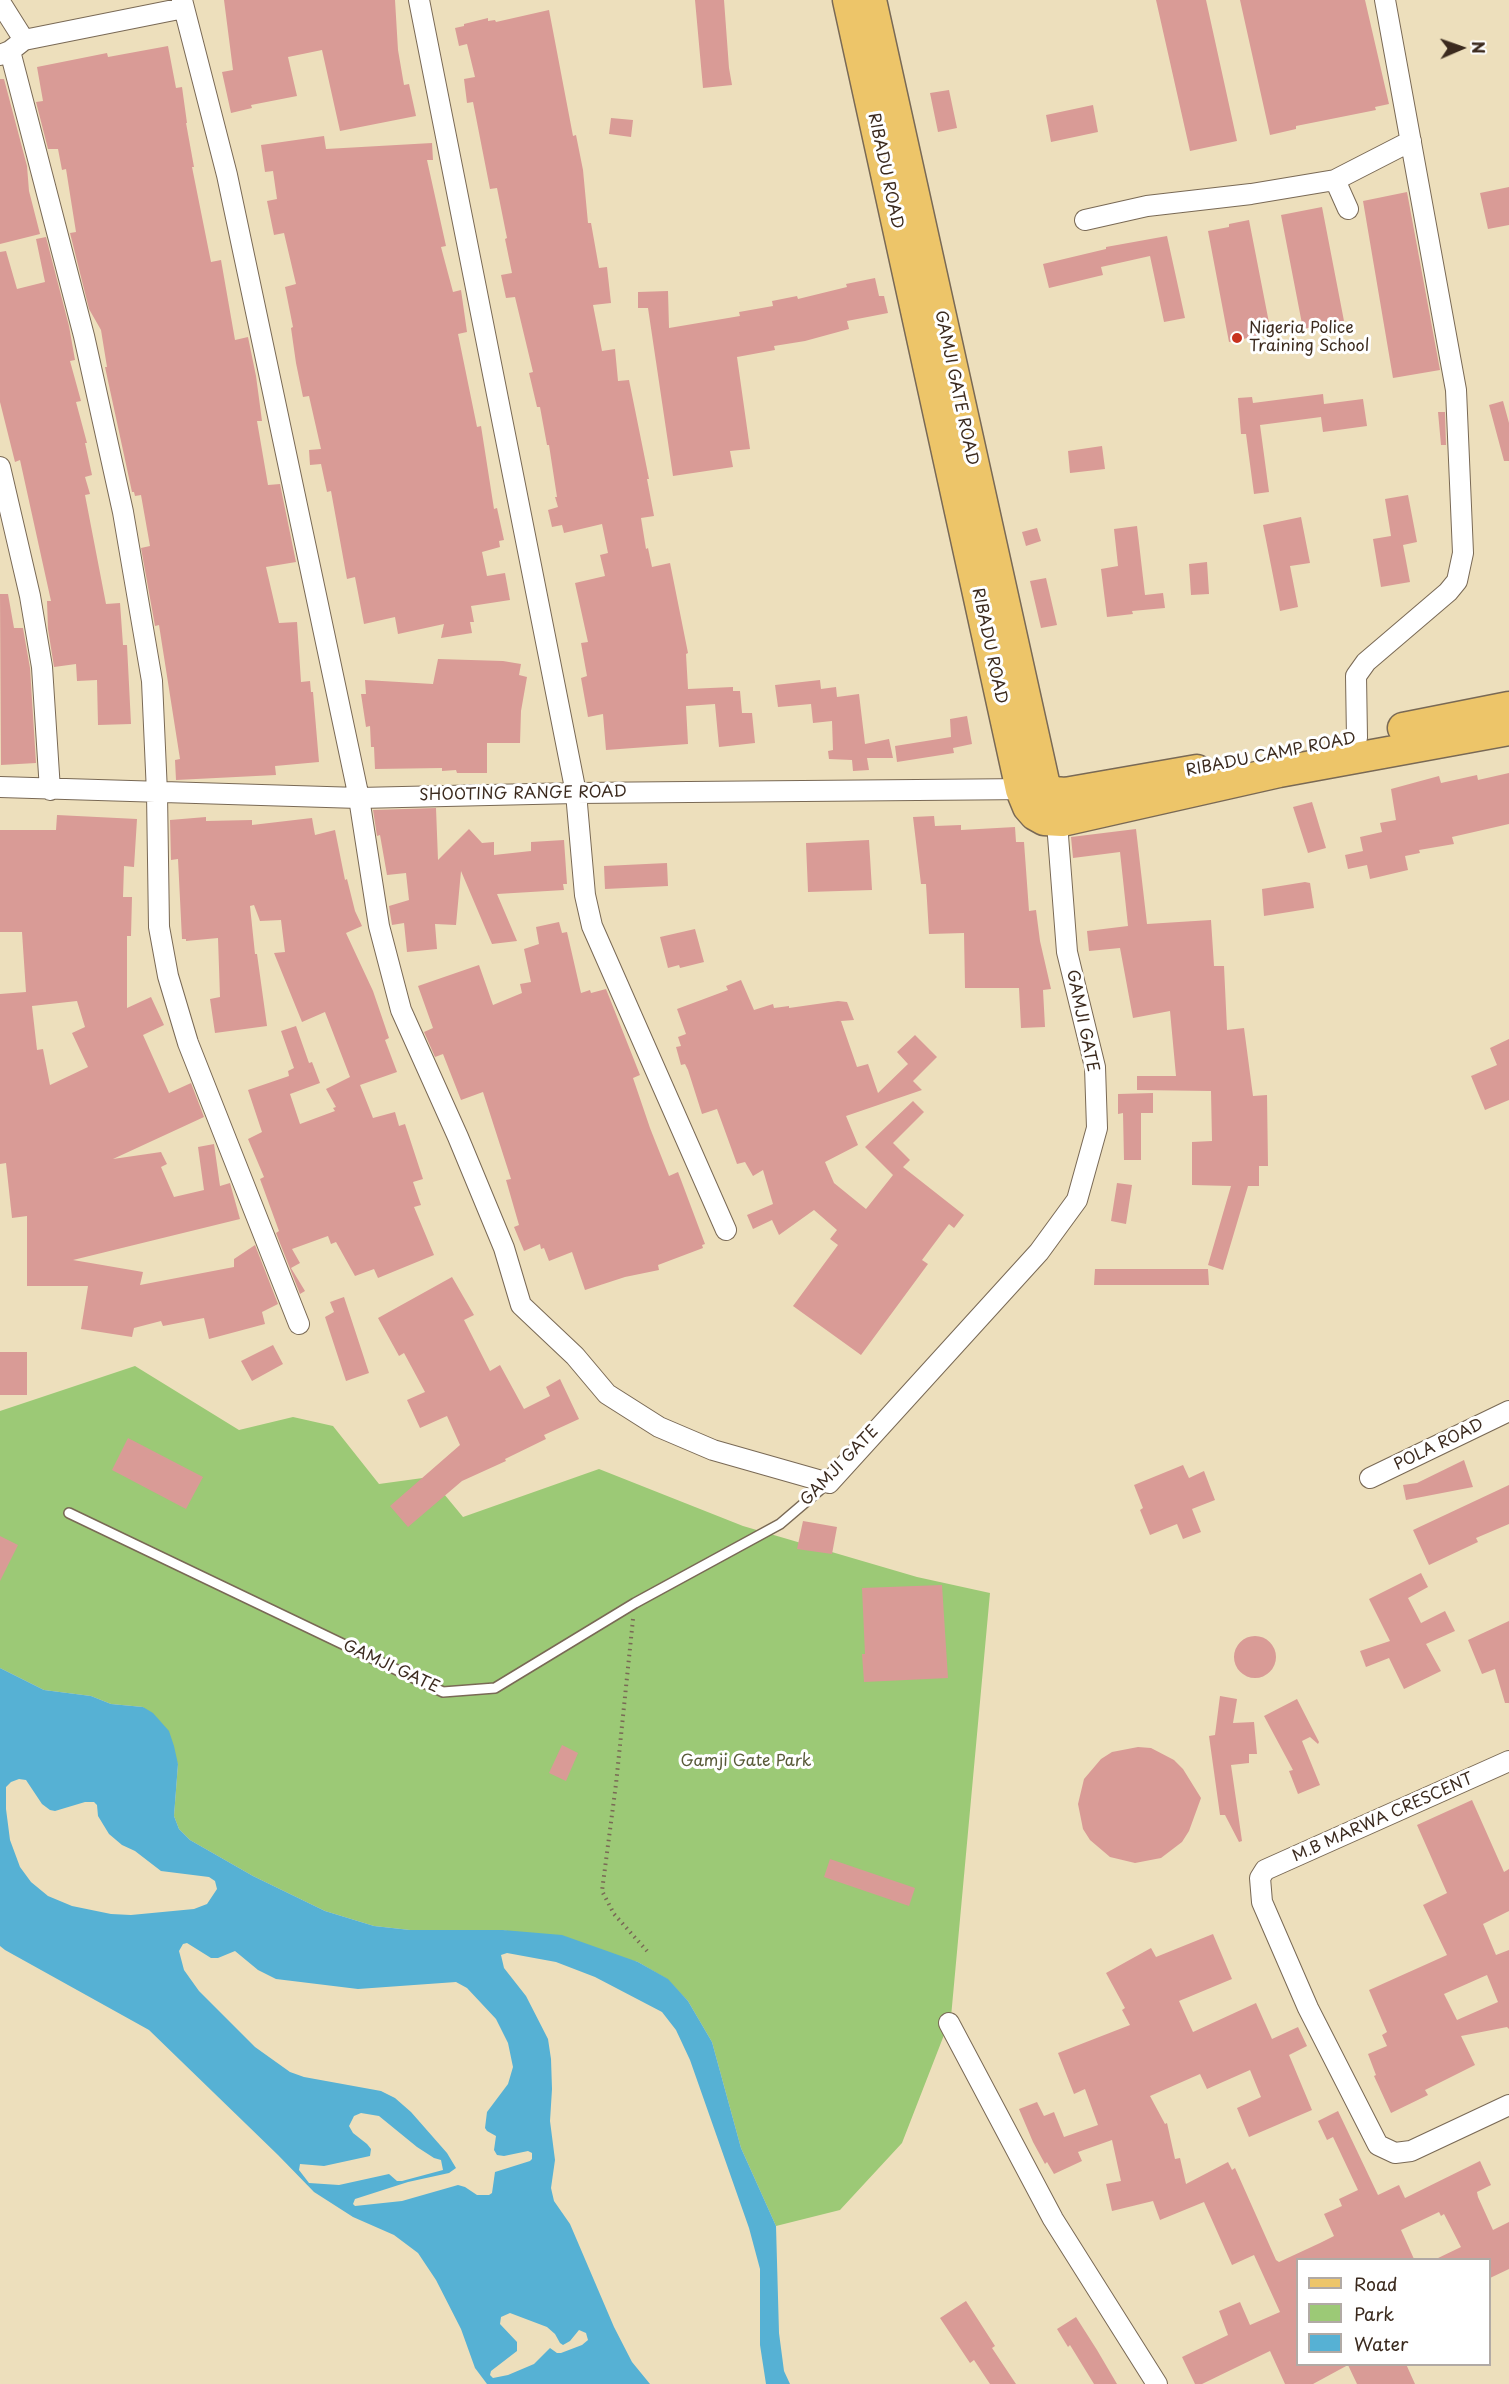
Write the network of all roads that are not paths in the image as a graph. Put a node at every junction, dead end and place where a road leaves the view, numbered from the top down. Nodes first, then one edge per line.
1 (419, 0) edge
2 (848, 0) edge
3 (871, 0) edge
4 (1385, 0) edge
5 (0, 2) edge
6 (183, 4) edge
7 (11, 49) edge
8 (1411, 141) junction
9 (1335, 180) junction
10 (1348, 209) dead end
11 (1085, 220) dead end
12 (0, 467) edge
13 (1509, 707) edge
14 (1509, 730) edge
15 (1357, 738) junction
16 (1040, 786) junction
17 (0, 787) edge
18 (50, 790) junction
19 (157, 793) junction
20 (576, 793) junction
21 (359, 798) junction
22 (1057, 821) junction
23 (726, 1230) dead end
24 (299, 1324) dead end
25 (1509, 1411) edge
26 (1370, 1478) dead end
27 (829, 1483) junction
28 (69, 1514) dead end
29 (1509, 1761) edge
30 (950, 2023) dead end
31 (1509, 2104) edge
32 (1157, 2384) edge

1 - 20 street
2 - 16 main road, RIBADU ROAD
3 - 16 main road, GAMJI GATE ROAD
4 - 8 street
5 - 7 street
6 - 7 street
6 - 21 street
7 - 19 street
8 - 9 street
8 - 15 street
9 - 10 street
9 - 11 street
12 - 18 street
13 - 15 main road, RIBADU CAMP ROAD
14 - 22 main road
15 - 16 main road, RIBADU CAMP ROAD
16 - 20 street, SHOOTING RANGE ROAD
16 - 22 main road, RIBADU ROAD
17 - 18 street, SHOOTING RANGE ROAD
18 - 19 street, SHOOTING RANGE ROAD
19 - 21 street, SHOOTING RANGE ROAD
19 - 24 street
20 - 21 street, SHOOTING RANGE ROAD
20 - 23 street
21 - 27 street
22 - 27 street, GAMJI GATE
25 - 26 street, POLA ROAD
27 - 28 lane, GAMJI GATE
29 - 31 street, M.B MARWA CRESCENT
30 - 32 street

